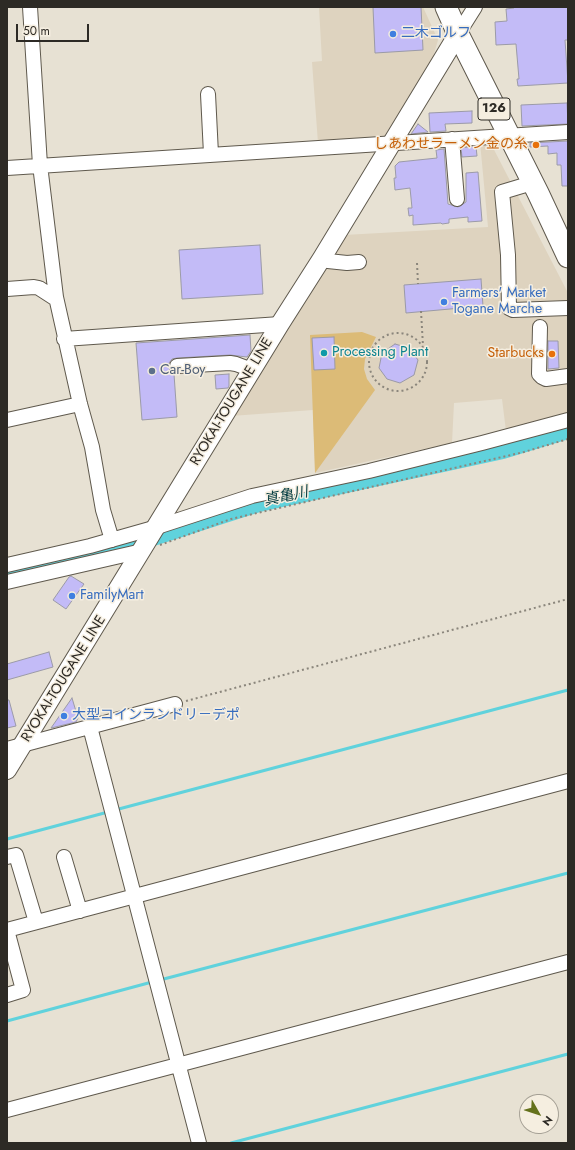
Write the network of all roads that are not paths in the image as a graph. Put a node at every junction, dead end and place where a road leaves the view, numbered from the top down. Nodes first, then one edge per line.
1 (30, 7) edge
2 (441, 7) edge
3 (446, 7) edge
4 (474, 7) edge
5 (458, 34) junction
6 (208, 94) dead end
7 (568, 132) edge
8 (508, 135) junction
9 (452, 139) junction
10 (392, 142) junction
11 (211, 154) junction
12 (40, 165) junction
13 (7, 168) edge
14 (532, 183) junction
15 (457, 199) dead end
16 (568, 257) edge
17 (322, 258) junction
18 (359, 262) dead end
19 (7, 289) edge
20 (56, 299) junction
21 (568, 308) edge
22 (280, 324) junction
23 (540, 327) dead end
24 (64, 339) junction
25 (178, 366) dead end
26 (252, 370) junction
27 (568, 376) edge
28 (80, 404) junction
29 (7, 420) edge
30 (568, 420) edge
31 (157, 527) junction
32 (112, 540) junction
33 (142, 551) junction
34 (7, 565) edge
35 (7, 582) edge
36 (175, 704) road end
37 (90, 727) junction
38 (15, 747) edge
39 (7, 770) edge
40 (568, 781) edge
41 (7, 857) edge
42 (64, 857) dead end
43 (134, 896) junction
44 (80, 911) junction
45 (36, 922) junction
46 (568, 962) edge
47 (7, 995) edge
48 (179, 1065) junction
49 (7, 1110) edge
50 (200, 1143) edge

1 - 12 street
2 - 5 highway, 126
3 - 5 highway, 126
4 - 5 street
5 - 8 highway, 126
5 - 10 main road, RYOKAI-TOUGANE LINE
6 - 11 street
7 - 8 street
8 - 9 street
8 - 14 highway, 126
9 - 10 street
9 - 15 street
10 - 11 street
10 - 17 main road, RYOKAI-TOUGANE LINE
11 - 12 street
12 - 13 street
12 - 20 street
14 - 16 highway, 126
14 - 21 street
17 - 18 street
17 - 22 main road, RYOKAI-TOUGANE LINE
19 - 20 street
20 - 24 street
22 - 24 street
22 - 26 main road, RYOKAI-TOUGANE LINE
23 - 27 street
24 - 28 street
25 - 26 street
26 - 31 main road, RYOKAI-TOUGANE LINE
28 - 29 street
28 - 32 street
30 - 31 street
31 - 32 street
31 - 33 main road, RYOKAI-TOUGANE LINE
32 - 34 street
33 - 35 street
33 - 38 main road, RYOKAI-TOUGANE LINE
36 - 37 street
37 - 38 street
37 - 43 street
38 - 39 main road, RYOKAI-TOUGANE LINE
40 - 43 street
41 - 45 street
42 - 44 street
43 - 44 street
43 - 48 street
44 - 45 street
45 - 47 street
46 - 48 street
48 - 49 street
48 - 50 street

